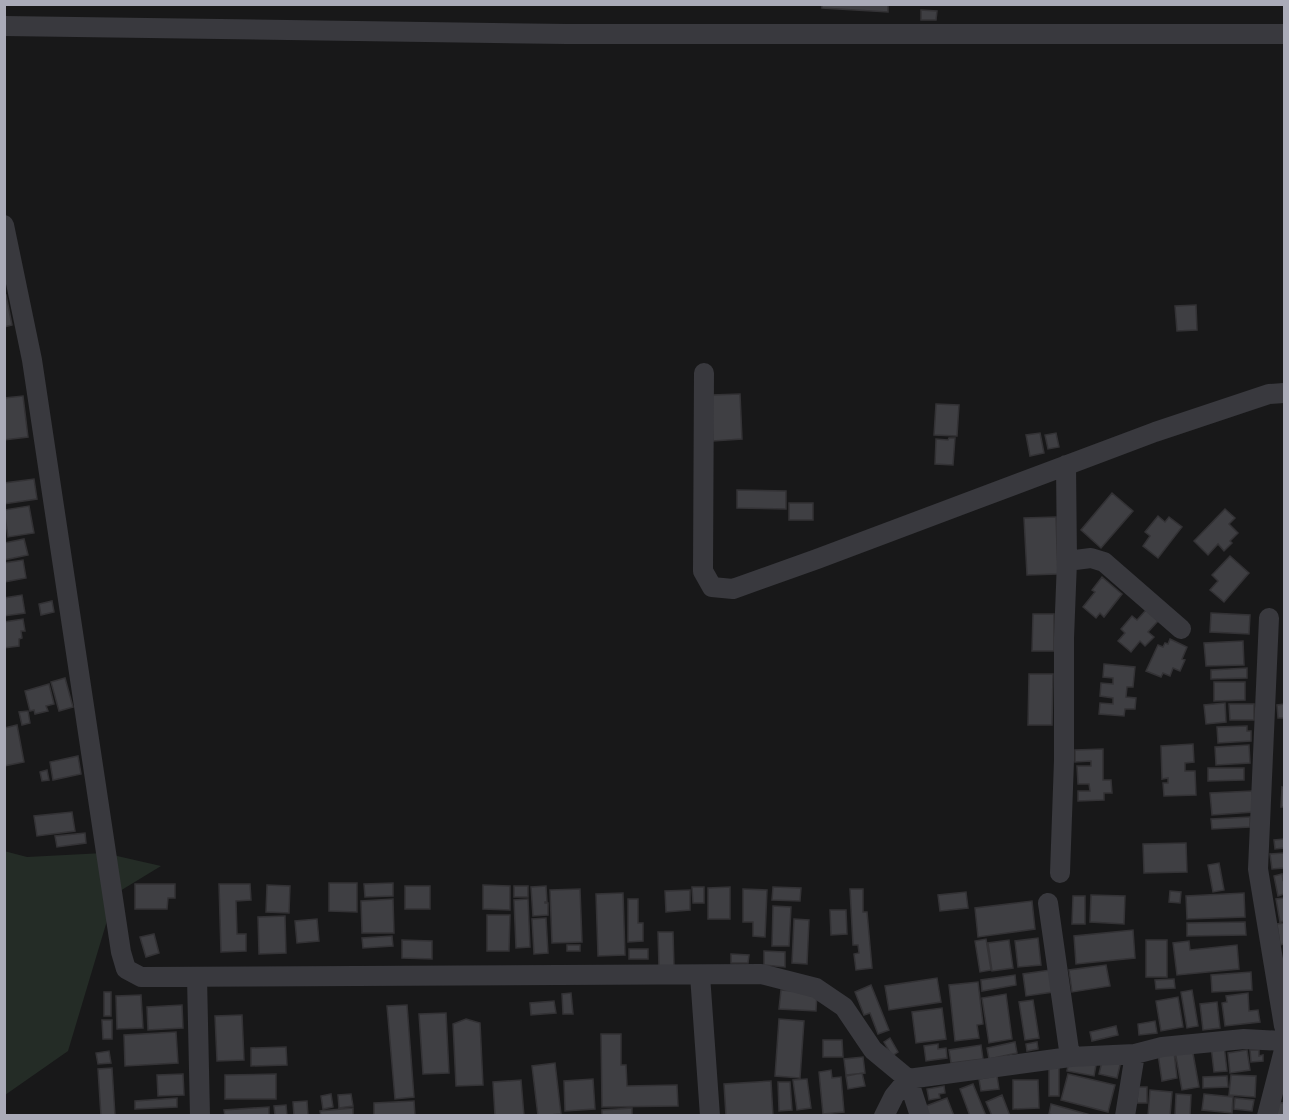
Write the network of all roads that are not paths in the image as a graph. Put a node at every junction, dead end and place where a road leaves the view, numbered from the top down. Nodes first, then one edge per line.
1 (4, 26) edge
2 (1284, 34) edge
3 (4, 225) edge
4 (704, 373) dead end
5 (1284, 393) edge
6 (1066, 465) junction
7 (1067, 561) junction
8 (1269, 618) dead end
9 (1181, 629) dead end
10 (1060, 873) dead end
11 (1048, 903) dead end
12 (700, 975) junction
13 (197, 977) junction
14 (1284, 1026) edge
15 (1284, 1041) edge
16 (1284, 1050) edge
17 (1135, 1054) junction
18 (1070, 1058) junction
19 (908, 1079) junction
20 (200, 1116) edge
21 (710, 1116) edge
22 (884, 1116) edge
23 (920, 1116) edge
24 (1125, 1116) edge
25 (1267, 1116) edge

1 - 2 street
3 - 13 street
4 - 6 street
5 - 6 street
6 - 7 street
7 - 9 street
7 - 10 street
8 - 14 street
11 - 18 street
12 - 13 street
12 - 19 street
12 - 21 street
13 - 20 street
15 - 17 street
16 - 25 street
17 - 18 street
17 - 24 street
18 - 19 street
19 - 22 street
19 - 23 street

